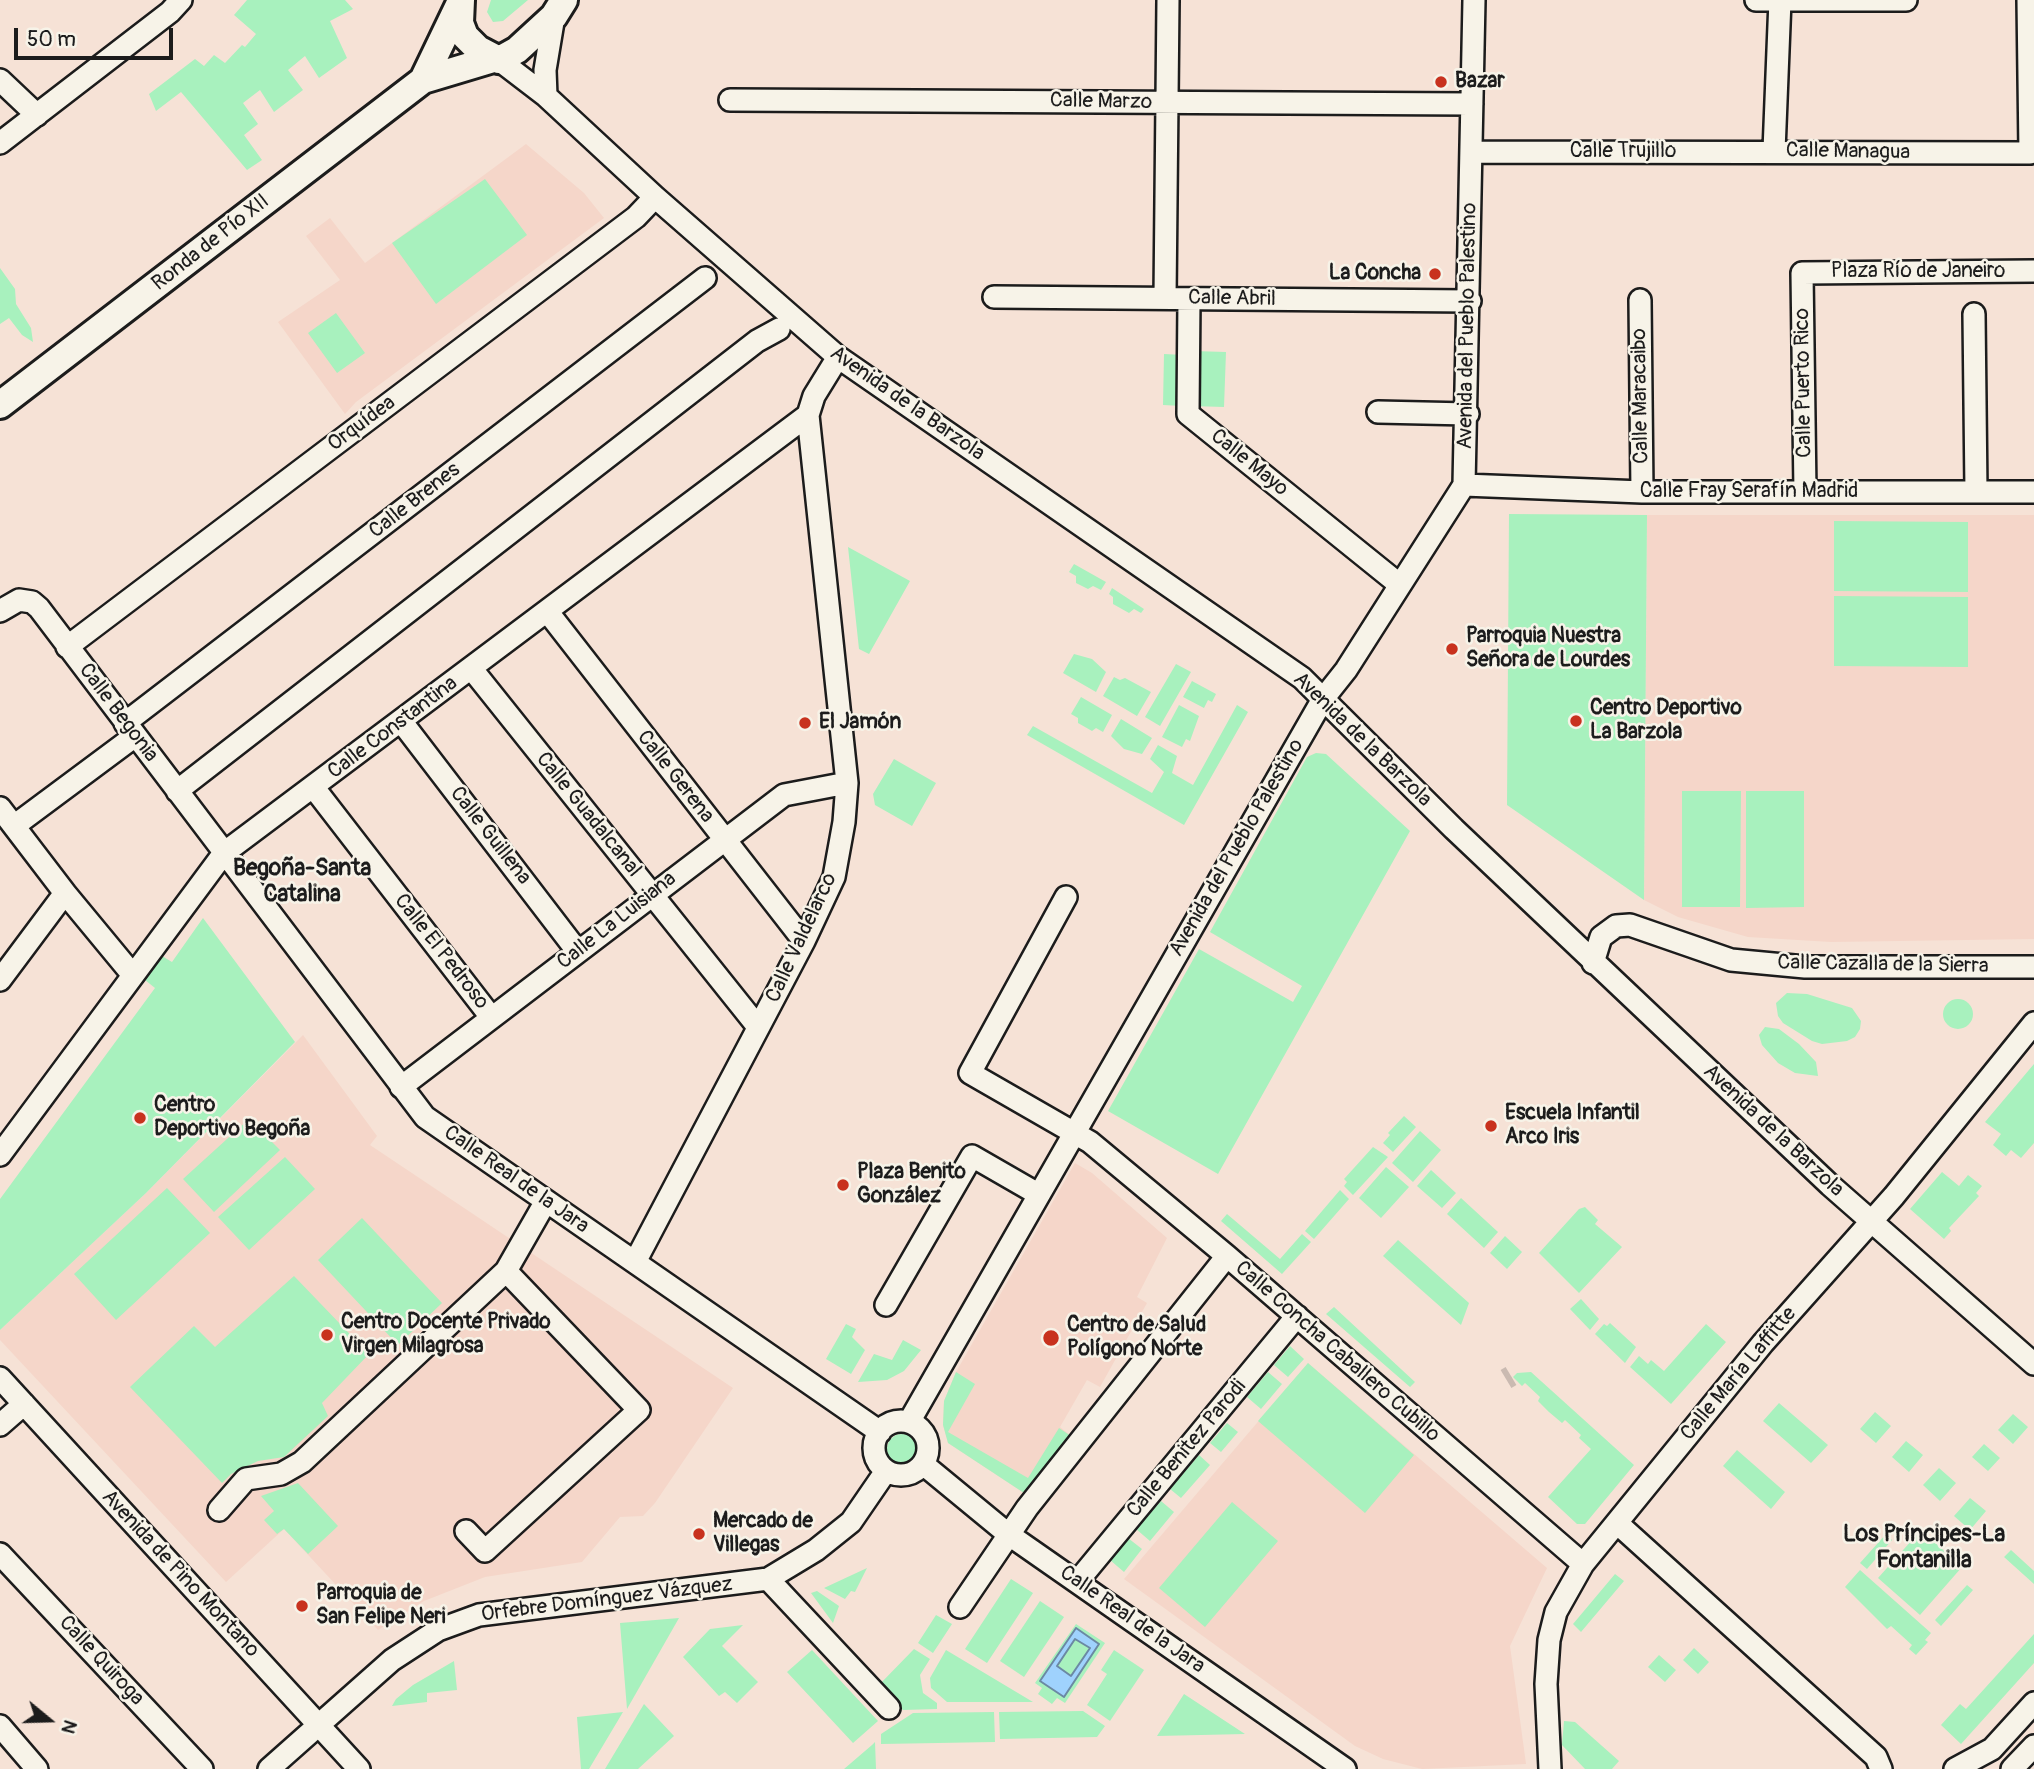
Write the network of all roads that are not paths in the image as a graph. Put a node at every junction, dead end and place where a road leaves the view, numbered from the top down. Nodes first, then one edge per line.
1 (181, 0) edge
2 (1168, 0) edge
3 (1474, 0) edge
4 (1756, 0) edge
5 (1780, 0) edge
6 (1906, 0) edge
7 (2028, 0) edge
8 (461, 2) edge
9 (562, 4) edge
10 (496, 59) junction
11 (0, 79) edge
12 (423, 80) junction
13 (546, 96) junction
14 (730, 100) dead end
15 (1167, 103) junction
16 (1472, 104) junction
17 (37, 115) junction
18 (0, 143) edge
19 (1774, 151) junction
20 (1472, 152) junction
21 (655, 197) junction
22 (2034, 271) edge
23 (1802, 273) joint
24 (705, 278) dead end
25 (994, 297) dead end
26 (1165, 298) junction
27 (1189, 299) junction
28 (1640, 300) dead end
29 (1470, 302) junction
30 (1973, 314) dead end
31 (779, 329) dead end
32 (838, 358) junction
33 (0, 405) edge
34 (1378, 412) dead end
35 (1468, 414) junction
36 (808, 415) junction
37 (1464, 485) junction
38 (1642, 492) junction
39 (1805, 492) junction
40 (1976, 492) junction
41 (2034, 492) edge
42 (1400, 584) junction
43 (0, 611) edge
44 (547, 611) junction
45 (67, 647) junction
46 (471, 668) junction
47 (1323, 699) junction
48 (401, 721) junction
49 (130, 730) junction
50 (847, 783) junction
51 (314, 788) junction
52 (177, 791) junction
53 (0, 808) edge
54 (14, 826) junction
55 (723, 840) junction
56 (224, 853) junction
57 (65, 893) junction
58 (652, 894) junction
59 (1066, 897) dead end
60 (804, 942) junction
61 (578, 952) junction
62 (1593, 963) junction
63 (2034, 967) edge
64 (132, 974) junction
65 (0, 980) edge
66 (491, 1017) junction
67 (2034, 1023) edge
68 (758, 1027) junction
69 (401, 1087) junction
70 (1082, 1138) junction
71 (0, 1155) edge
72 (1038, 1194) junction
73 (546, 1201) junction
74 (1871, 1222) junction
75 (1227, 1256) junction
76 (635, 1262) junction
77 (506, 1272) junction
78 (887, 1305) dead end
79 (1297, 1316) junction
80 (2034, 1364) edge
81 (0, 1378) edge
82 (24, 1404) junction
83 (909, 1422) junction
84 (0, 1425) edge
85 (880, 1432) junction
86 (923, 1464) junction
87 (886, 1471) junction
88 (219, 1510) dead end
89 (1617, 1523) junction
90 (466, 1531) dead end
91 (1008, 1534) junction
92 (0, 1553) edge
93 (1583, 1564) junction
94 (768, 1580) junction
95 (1077, 1582) junction
96 (960, 1607) dead end
97 (2034, 1703) edge
98 (889, 1708) dead end
99 (319, 1725) junction
100 (0, 1726) edge
101 (2034, 1746) edge
102 (37, 1769) edge
103 (202, 1769) edge
104 (269, 1769) edge
105 (359, 1769) edge
106 (1345, 1769) edge
107 (1550, 1769) edge
108 (1881, 1769) edge
109 (1955, 1769) edge
110 (2012, 1769) edge

1 - 17 street
2 - 15 street
3 - 16 street, Avenida del Pueblo Palestino
4 - 5 street
5 - 6 street
5 - 19 street, Calle Managua
7 - 19 street, Calle Managua
8 - 10 main road
8 - 12 main road, Ronda de Pío XII
9 - 10 main road, Ronda de Pío XII
9 - 13 street
10 - 12 main road, Ronda de Pío XII
10 - 13 street, Avenida de la Barzola
11 - 17 street
12 - 33 main road, Ronda de Pío XII
13 - 21 street, Avenida de la Barzola
14 - 15 street, Calle Marzo
15 - 16 street, Calle Marzo
15 - 26 street
16 - 20 street, Avenida del Pueblo Palestino
17 - 18 street
19 - 20 street, Calle Trujillo
20 - 29 street, Avenida del Pueblo Palestino
21 - 32 street, Avenida de la Barzola
21 - 45 street, Orquídea
22 - 23 street, Plaza Río de Janeiro
23 - 39 street, Calle Puerto Rico
24 - 49 street, Calle Brenes
25 - 26 street, Calle Abril
26 - 27 street, Calle Abril
27 - 29 street, Calle Abril
27 - 42 street, Calle Mayo
28 - 38 street, Calle Maracaibo
29 - 35 street, Avenida del Pueblo Palestino
30 - 40 street
31 - 52 street
32 - 36 street, Calle Constantina
32 - 47 street, Avenida de la Barzola
34 - 35 street
35 - 37 street, Avenida del Pueblo Palestino
36 - 44 street, Calle Constantina
36 - 50 street, Calle Valdelarco
37 - 38 street, Calle Fray Serafín Madrid
37 - 42 street, Avenida del Pueblo Palestino
38 - 39 street, Calle Fray Serafín Madrid
39 - 40 street, Calle Fray Serafín Madrid
40 - 41 street, Calle Fray Serafín Madrid
42 - 47 street, Avenida del Pueblo Palestino
43 - 45 street, Calle Begonia
44 - 46 street, Calle Constantina
44 - 55 street, Calle Gerena
45 - 49 street, Calle Begonia
46 - 48 street, Calle Constantina
46 - 58 street, Calle Guadalcanal
47 - 62 street, Avenida de la Barzola
47 - 70 street, Avenida del Pueblo Palestino
48 - 51 street, Calle Constantina
48 - 61 street, Calle Guillena
49 - 52 street, Calle Begonia
49 - 54 street, Calle Brenes
50 - 55 street, Calle La Luisiana
50 - 60 street, Calle Valdelarco
51 - 56 street, Calle Constantina
51 - 66 street, Calle El Pedroso
52 - 56 street, Calle Begonia
53 - 54 street
54 - 57 street
55 - 58 street, Calle La Luisiana
55 - 60 street, Calle Gerena
56 - 64 street, Calle Constantina
56 - 69 street, Calle Real de la Jara
57 - 64 street
57 - 65 street
58 - 61 street, Calle La Luisiana
58 - 68 street, Calle Guadalcanal
59 - 70 street
60 - 68 street, Calle Valdelarco
61 - 66 street, Calle La Luisiana
62 - 63 street, Calle Cazalla de la Sierra
62 - 74 street, Avenida de la Barzola
64 - 71 street, Calle Constantina
66 - 69 street, Calle La Luisiana
67 - 74 street, Calle María Laffitte
68 - 76 street, Calle Valdelarco
69 - 73 street, Calle Real de la Jara
70 - 72 street, Avenida del Pueblo Palestino
70 - 75 street, Calle Concha Caballero Cubillo
72 - 78 street
72 - 83 street, Avenida del Pueblo Palestino
73 - 76 street, Calle Real de la Jara
73 - 77 street
74 - 80 street, Avenida de la Barzola
74 - 89 street, Calle María Laffitte
75 - 79 street, Calle Concha Caballero Cubillo
75 - 91 street
76 - 85 street, Calle Real de la Jara
77 - 88 street
77 - 90 street
79 - 93 street, Calle Concha Caballero Cubillo
79 - 95 street, Calle Benitez Parodi
81 - 82 street, Avenida de Pino Montano
82 - 84 street
82 - 99 street, Avenida de Pino Montano
83 - 85 street
83 - 86 street
85 - 87 street
86 - 87 street
86 - 91 street, Calle Real de la Jara
87 - 94 street, Orfebre Domínguez Vázquez
89 - 93 street, Calle María Laffitte
89 - 108 street
91 - 95 street, Calle Real de la Jara
91 - 96 street
92 - 103 street, Calle Quiroga
93 - 107 street, Calle María Laffitte
94 - 98 street
94 - 99 street, Orfebre Domínguez Vázquez
95 - 106 street, Calle Real de la Jara
97 - 109 street
99 - 104 street, Orfebre Domínguez Vázquez
99 - 105 street, Avenida de Pino Montano
100 - 102 street
101 - 110 street

